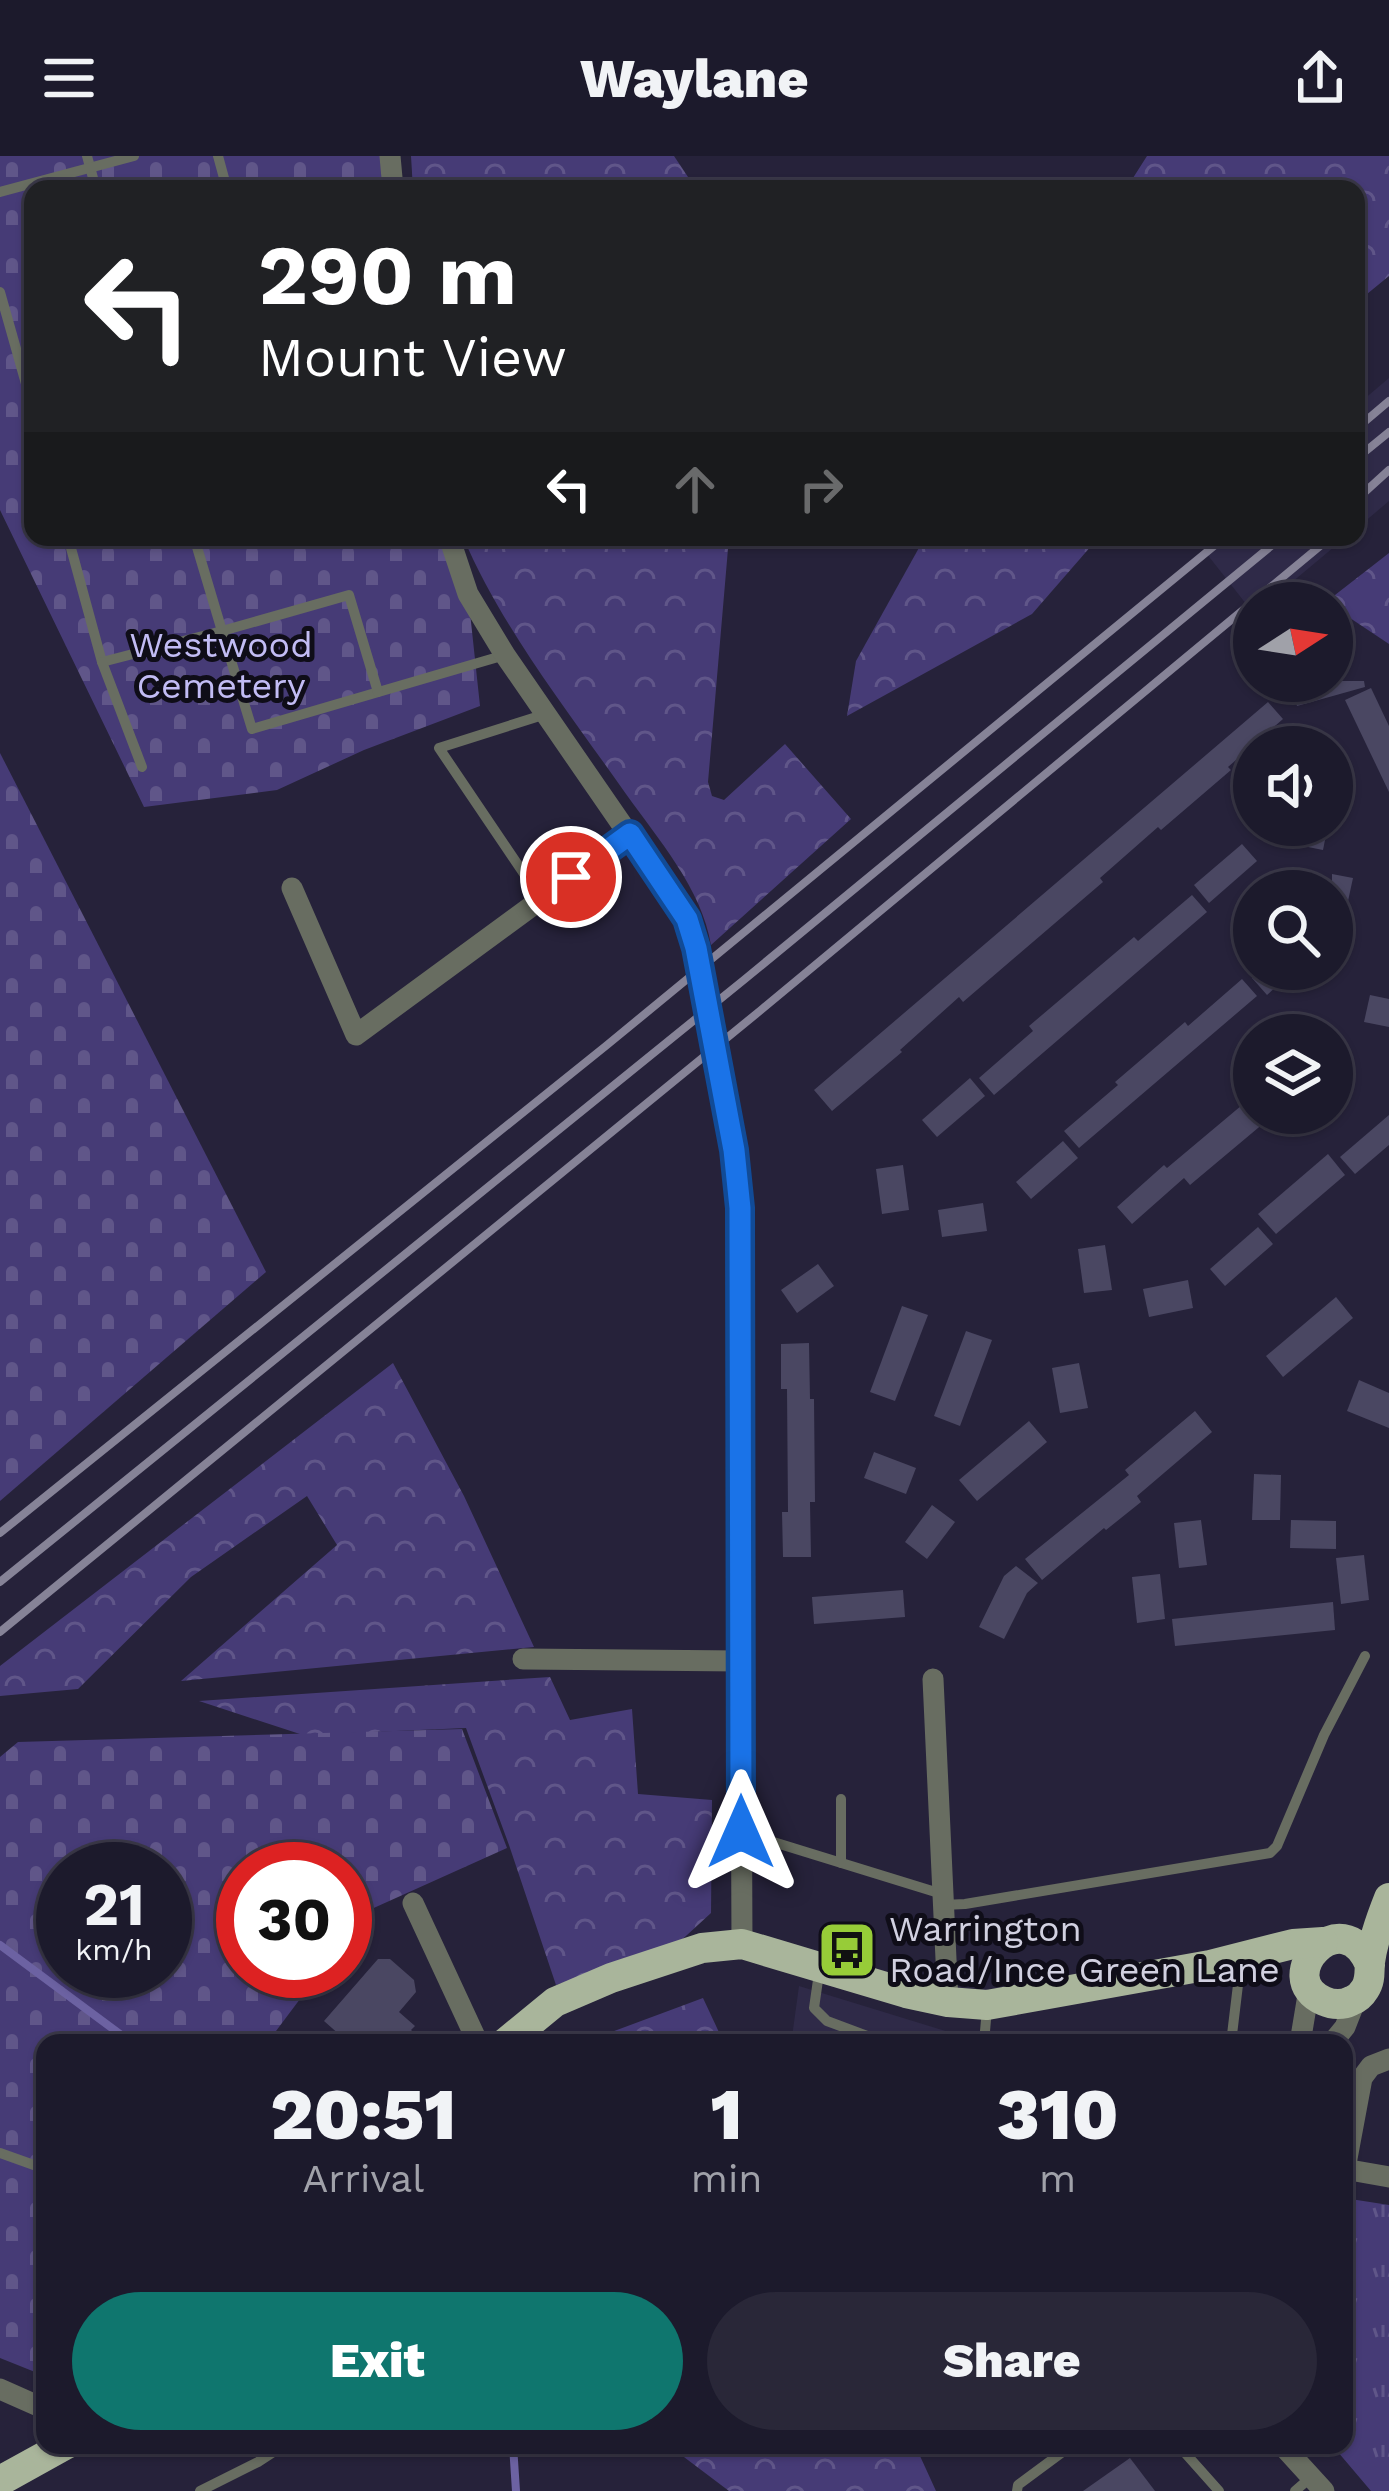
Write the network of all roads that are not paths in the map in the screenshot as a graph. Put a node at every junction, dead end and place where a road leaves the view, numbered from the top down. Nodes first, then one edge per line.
1 (134, 156) edge
2 (88, 162) edge
3 (35, 180) edge
4 (0, 292) edge
5 (24, 369) edge
6 (70, 546) edge
7 (197, 546) edge
8 (452, 546) edge
9 (222, 631) junction
10 (505, 655) junction
11 (102, 662) junction
12 (378, 692) junction
13 (546, 714) junction
14 (142, 767) dead end
15 (630, 834) junction
16 (292, 888) dead end
17 (542, 899) junction
18 (1365, 1656) dead end
19 (523, 1659) dead end
20 (740, 1660) junction
21 (933, 1679) dead end
22 (841, 1798) dead end
23 (741, 1832) junction
24 (841, 1863) junction
25 (1389, 1885) edge
26 (1389, 1898) edge
27 (942, 1900) junction
28 (413, 1903) dead end
29 (1325, 1942) junction
30 (742, 1944) junction
31 (1242, 1962) junction
32 (1370, 1965) junction
33 (820, 1966) junction
34 (1308, 1987) junction
35 (1356, 1999) junction
36 (948, 2002) junction
37 (987, 2005) junction
38 (474, 2034) edge
39 (516, 2034) edge
40 (862, 2034) edge
41 (985, 2034) edge
42 (1232, 2034) edge
43 (1301, 2034) edge
44 (1339, 2034) edge
45 (1389, 2060) edge
46 (1353, 2126) edge
47 (0, 2153) edge
48 (36, 2166) edge
49 (1353, 2170) edge
50 (1389, 2176) edge
51 (0, 2389) edge
52 (36, 2405) edge
53 (48, 2454) edge
54 (271, 2454) edge
55 (1060, 2454) edge
56 (1186, 2454) edge
57 (1288, 2454) edge
58 (0, 2481) edge
59 (1310, 2486) edge
60 (200, 2491) edge
61 (1017, 2491) edge
62 (1220, 2491) edge

1 - 2 lane
2 - 3 lane
4 - 5 lane
6 - 11 lane
7 - 9 lane
8 - 10 street
9 - 11 lane
9 - 12 lane
9 - 12 lane
10 - 12 lane
10 - 13 street
11 - 14 lane
13 - 15 street
13 - 17 lane
15 - 17 street
15 - 20 street, bridge
16 - 17 street
18 - 27 lane
19 - 20 street
20 - 23 street
21 - 27 street
22 - 24 lane
23 - 24 lane
23 - 30 street
24 - 27 lane
25 - 29 main road
26 - 32 main road
27 - 36 street
28 - 38 street
29 - 31 main road
29 - 32 main road
29 - 34 main road
30 - 33 main road
30 - 39 main road
31 - 34 main road
31 - 37 main road
31 - 42 lane
32 - 35 main road
33 - 36 main road
33 - 40 lane
34 - 35 main road
34 - 43 street
35 - 44 street
36 - 37 main road
37 - 41 lane
45 - 46 street
47 - 48 lane
49 - 50 street
51 - 52 street
53 - 58 main road
54 - 60 lane
55 - 61 lane
56 - 62 lane
57 - 59 street

